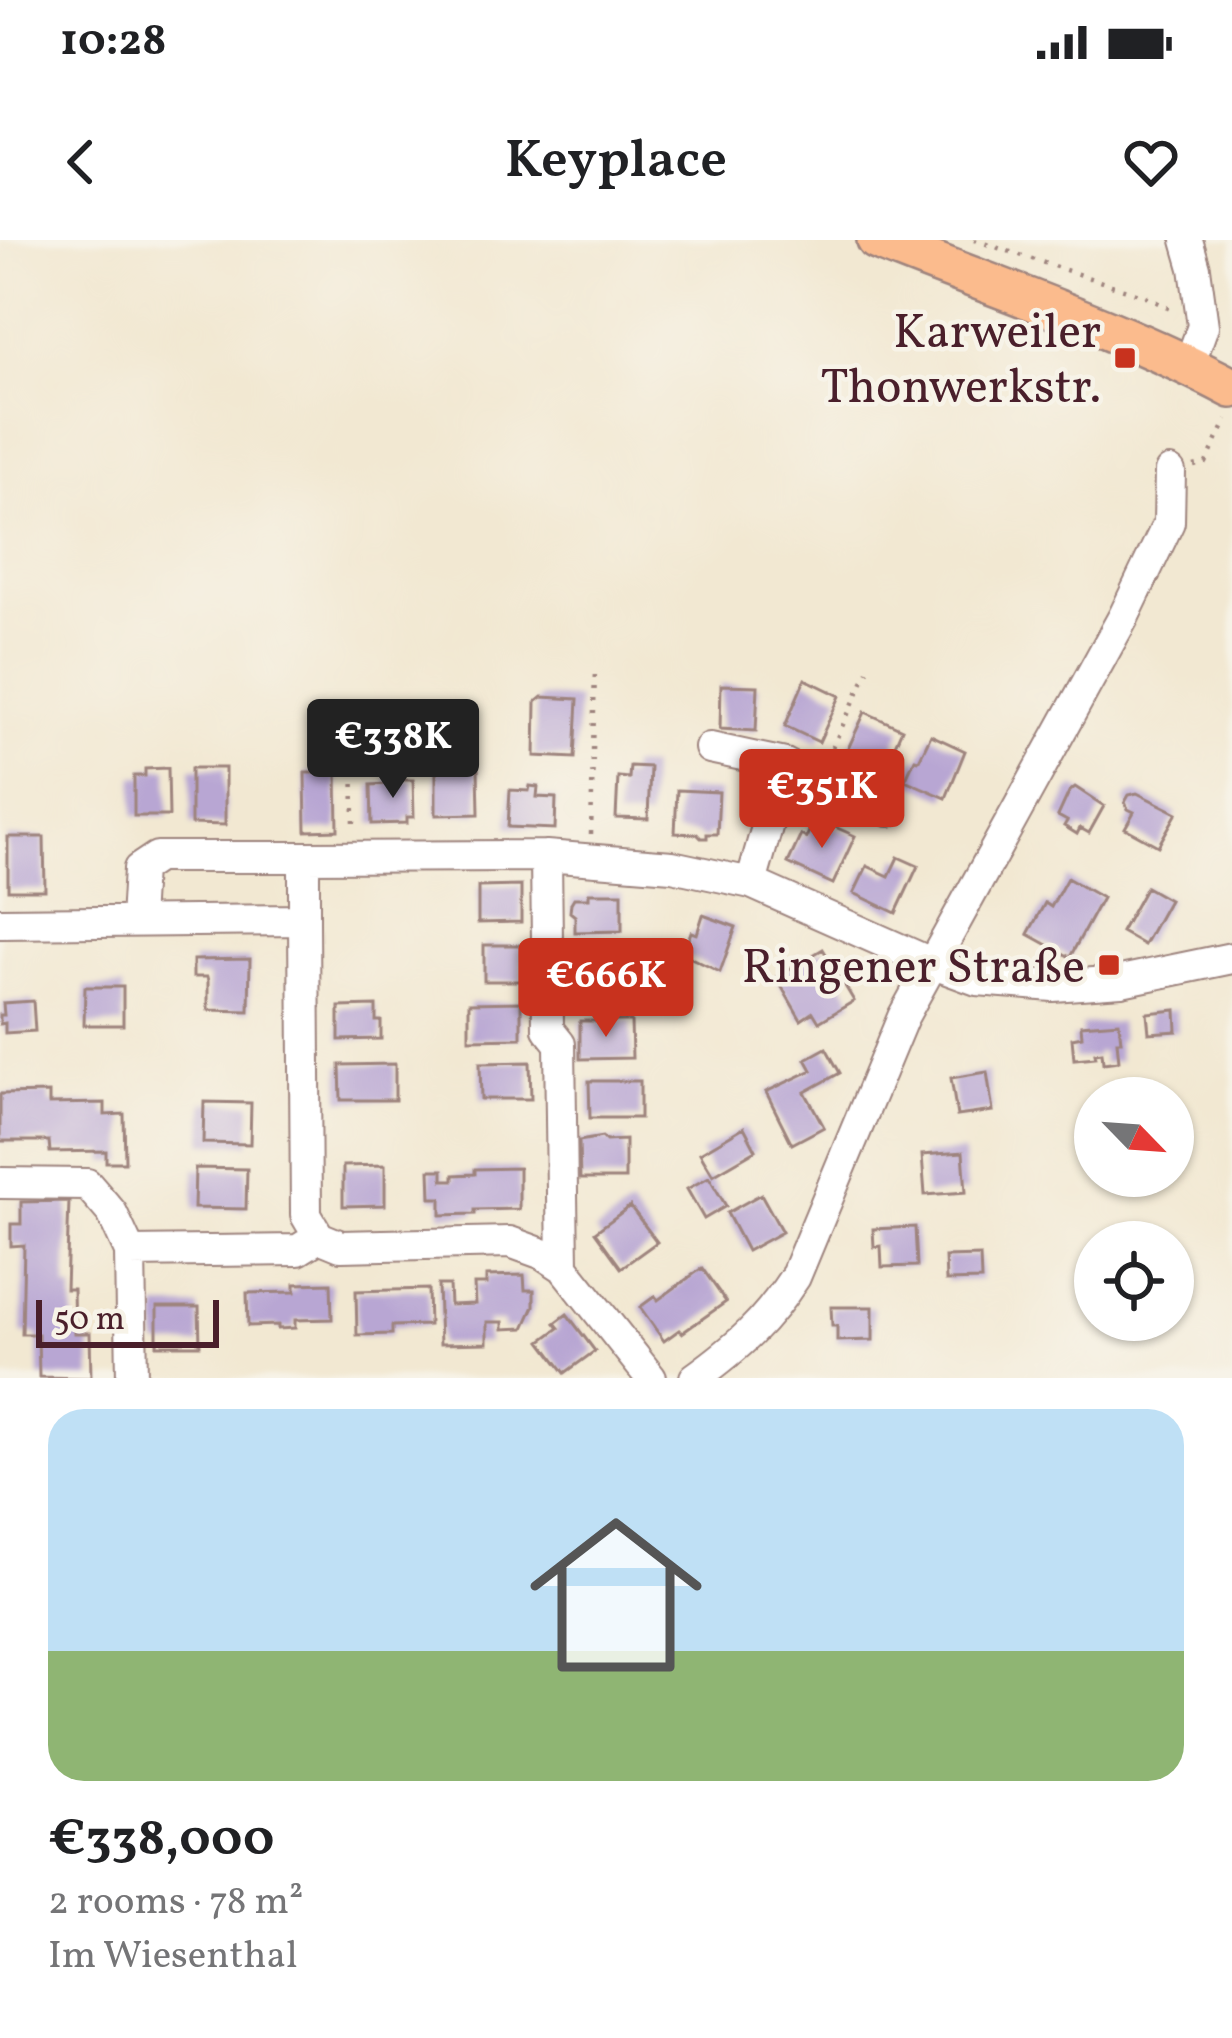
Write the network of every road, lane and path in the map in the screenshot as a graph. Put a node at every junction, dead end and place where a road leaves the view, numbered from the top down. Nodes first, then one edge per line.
1 (878, 240) edge
2 (974, 240) edge
3 (1187, 240) edge
4 (1203, 326) junction
5 (1189, 365) junction
6 (1232, 388) edge
7 (1232, 409) edge
8 (1170, 472) joint
9 (595, 669) dead end
10 (868, 671) dead end
11 (353, 712) dead end
12 (710, 748) dead end
13 (785, 764) junction
14 (817, 781) junction
15 (889, 811) dead end
16 (547, 856) junction
17 (304, 857) junction
18 (354, 858) junction
19 (590, 858) junction
20 (751, 883) junction
21 (136, 920) junction
22 (304, 920) junction
23 (0, 923) edge
24 (1232, 958) edge
25 (931, 963) junction
26 (0, 1183) edge
27 (319, 1237) junction
28 (130, 1252) junction
29 (563, 1267) junction
30 (132, 1378) edge
31 (651, 1378) edge
32 (695, 1378) edge

1 - 5 main road
2 - 4 path
3 - 4 street
4 - 5 street
5 - 6 main road
7 - 8 path
8 - 25 street
9 - 19 path
10 - 14 path
11 - 18 path
12 - 13 street
13 - 14 street
13 - 20 street
14 - 15 street
16 - 18 street
16 - 19 street
16 - 29 street
17 - 18 street
17 - 21 street
17 - 22 street
19 - 20 street
20 - 25 street
21 - 22 street
21 - 23 street
22 - 27 street
24 - 25 street
25 - 32 street
26 - 28 street
27 - 28 street
27 - 29 street
28 - 30 street
29 - 31 street

